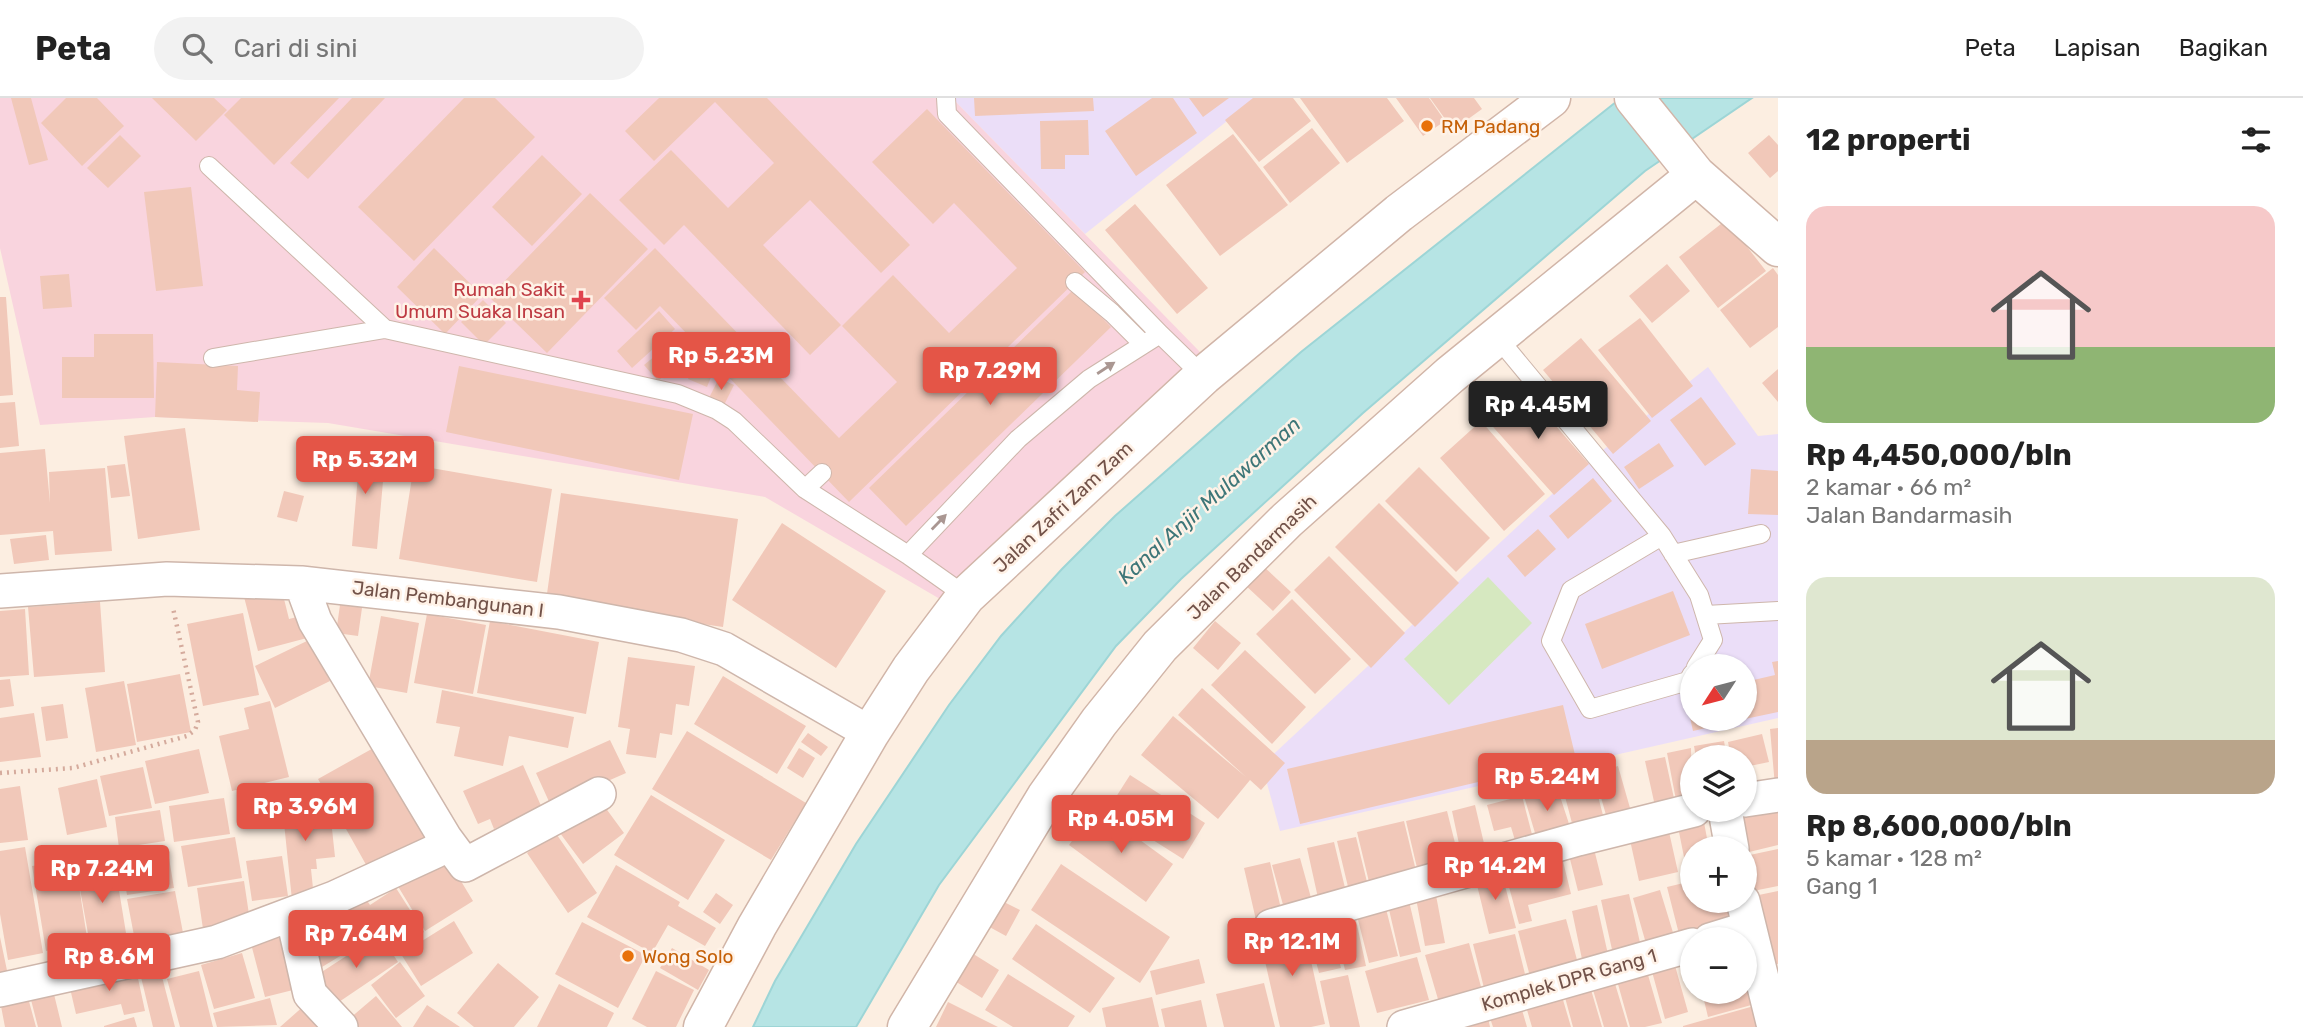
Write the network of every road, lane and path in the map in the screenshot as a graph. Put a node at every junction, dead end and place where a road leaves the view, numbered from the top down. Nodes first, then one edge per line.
1 (946, 98) edge
2 (1551, 98) edge
3 (1634, 98) edge
4 (209, 166) dead end
5 (1692, 171) junction
6 (1778, 247) edge
7 (1075, 282) dead end
8 (385, 329) junction
9 (1160, 334) junction
10 (1497, 337) junction
11 (1143, 344) junction
12 (213, 358) dead end
13 (1203, 376) junction
14 (822, 473) dead end
15 (805, 489) junction
16 (1761, 534) dead end
17 (1662, 536) junction
18 (1673, 554) junction
19 (908, 555) junction
20 (167, 579) junction
21 (301, 583) junction
22 (0, 591) edge
23 (966, 596) junction
24 (1778, 611) edge
25 (1706, 615) junction
26 (1704, 654) edge
27 (1680, 683) edge
28 (870, 733) junction
29 (0, 773) edge
30 (599, 794) dead end
31 (1778, 795) edge
32 (1757, 798) edge
33 (1680, 814) edge
34 (445, 838) junction
35 (292, 914) junction
36 (1746, 915) edge
37 (1271, 926) dead end
38 (1729, 927) edge
39 (1680, 948) edge
40 (1770, 978) edge
41 (0, 990) edge
42 (341, 1027) edge
43 (704, 1027) edge
44 (907, 1027) edge
45 (1404, 1027) edge
46 (1774, 1027) edge

1 - 9 lane
2 - 13 street, Jalan Zafri Zam Zam
3 - 5 street
4 - 8 lane
5 - 6 street
5 - 10 street, Jalan Bandarmasih
7 - 11 lane
8 - 12 lane
8 - 15 lane
9 - 11 lane
9 - 13 lane
10 - 17 lane
10 - 44 street, Jalan Bandarmasih
19 -> 11 lane
13 - 23 street, Jalan Zafri Zam Zam
14 - 15 lane
15 - 19 lane
16 - 18 lane
17 - 18 lane
17 - 27 lane
18 - 25 lane
19 - 23 lane
20 - 21 street, Jalan Pembangunan I
20 - 22 street, Jalan Pembangunan I
20 - 29 path
21 - 28 street, Jalan Pembangunan I
21 - 34 street
23 - 28 street, Jalan Zafri Zam Zam
24 - 25 lane
25 - 26 lane
28 - 43 street, Jalan Zafri Zam Zam
30 - 34 street
31 - 32 street
33 - 37 street
34 - 35 street
35 - 41 street
35 - 42 street
36 - 38 street
36 - 40 street
39 - 45 street, Komplek DPR Gang 1
40 - 46 street

